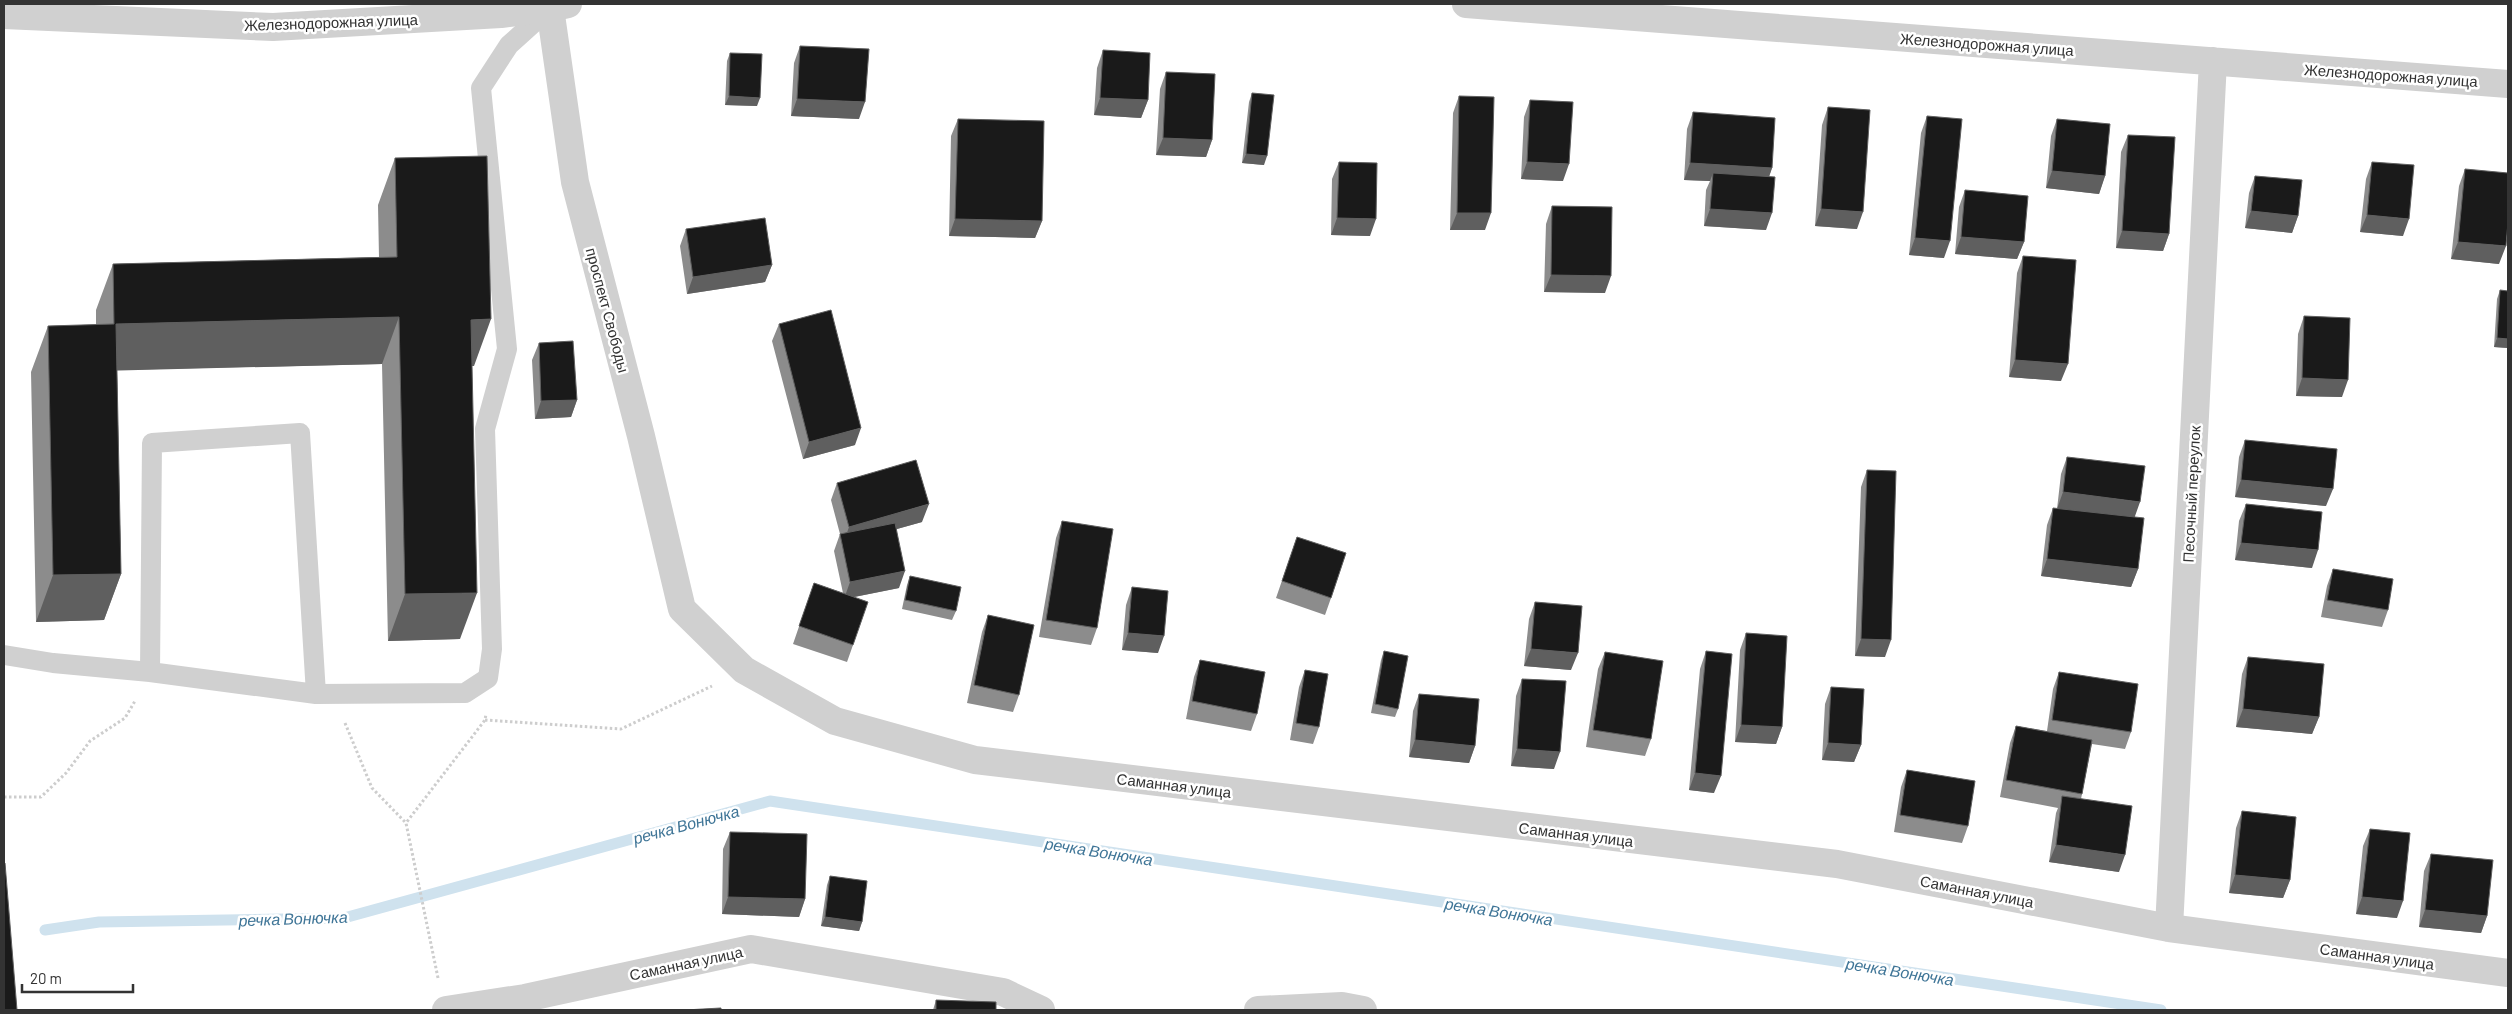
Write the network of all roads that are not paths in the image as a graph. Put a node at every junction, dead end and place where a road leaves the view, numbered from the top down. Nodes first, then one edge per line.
1 (1466, 4) edge
2 (559, 6) edge
3 (499, 9) edge
4 (4, 15) edge
5 (2213, 61) junction
6 (2508, 84) edge
7 (682, 608) joint
8 (4, 655) edge
9 (150, 672) junction
10 (325, 694) junction
11 (2169, 928) junction
12 (2508, 974) edge
13 (446, 1010) edge
14 (1041, 1010) edge
15 (1258, 1010) edge
16 (1363, 1010) edge

1 - 5 street, Железнодорожная улица
2 - 3 street, Железнодорожная улица
2 - 7 street, проспект Свободы
2 - 10 lane
3 - 4 street, Железнодорожная улица
5 - 6 street, Железнодорожная улица
5 - 11 street, Песочный переулок
7 - 11 street, Саманная улица
8 - 9 lane
9 - 10 lane
9 - 10 lane
11 - 12 street, Саманная улица
13 - 14 street, Саманная улица
15 - 16 street

